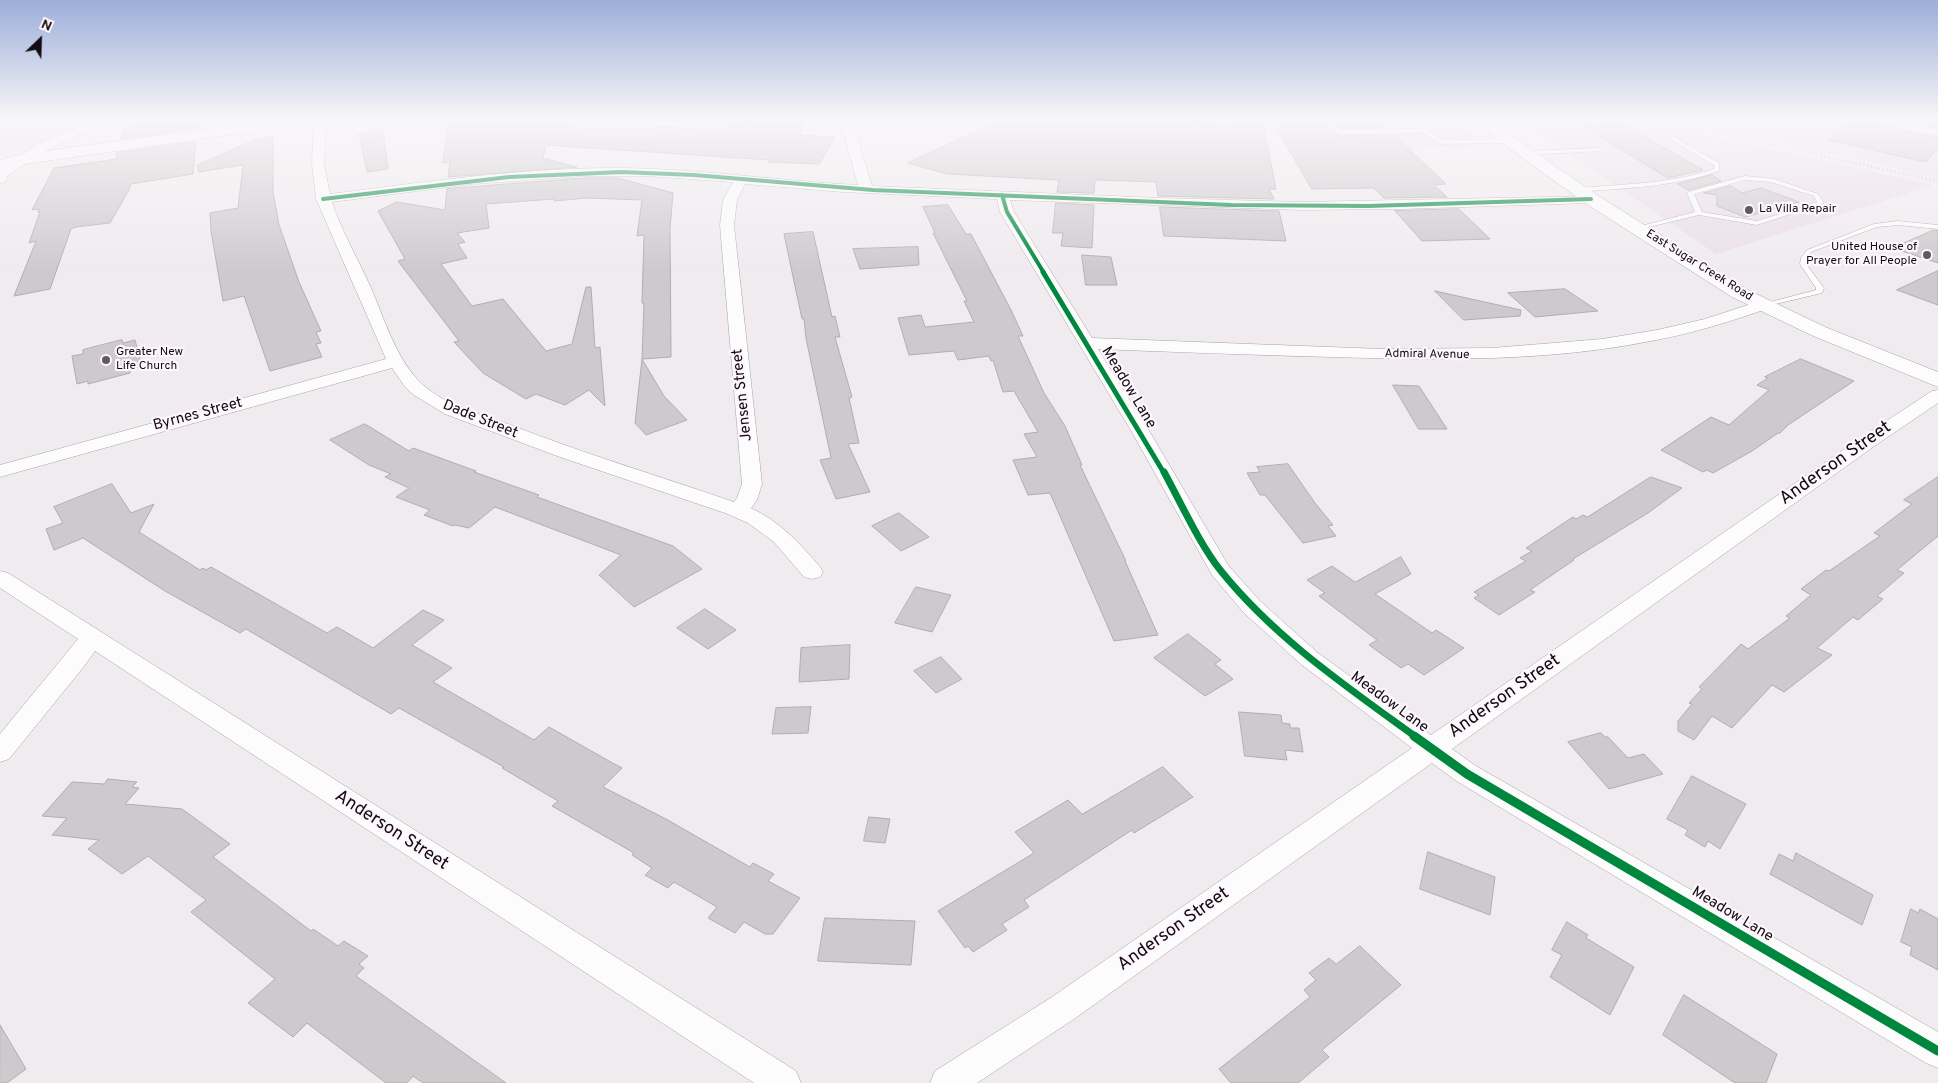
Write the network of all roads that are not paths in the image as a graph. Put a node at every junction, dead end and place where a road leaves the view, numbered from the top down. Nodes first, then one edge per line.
1 (318, 171) edge
2 (861, 171) edge
3 (1551, 171) edge
4 (1716, 171) edge
5 (741, 179) junction
6 (866, 189) junction
7 (1585, 194) junction
8 (1002, 195) junction
9 (323, 199) junction
10 (1699, 213) junction
11 (1938, 227) edge
12 (1636, 228) junction
13 (1763, 305) junction
14 (1086, 343) junction
15 (398, 361) junction
16 (1938, 380) edge
17 (1938, 395) edge
18 (0, 471) edge
19 (737, 511) junction
20 (812, 572) dead end
21 (0, 578) edge
22 (91, 638) junction
23 (1431, 749) junction
24 (0, 752) edge
25 (1938, 1051) edge
26 (784, 1083) edge
27 (947, 1083) edge

1 - 9 street, Dade Street
2 - 6 street
3 - 7 main road, East Sugar Creek Road
4 - 7 lane
5 - 6 street
5 - 9 street
5 - 19 street, Jensen Street
6 - 8 street
7 - 8 street
7 - 12 main road, East Sugar Creek Road
8 - 14 street, Meadow Lane
9 - 15 street, Dade Street
10 - 10 lane
10 - 12 lane
11 - 13 lane
12 - 13 main road, East Sugar Creek Road
13 - 14 street, Admiral Avenue
13 - 16 main road, East Sugar Creek Road
14 - 23 street, Meadow Lane
15 - 18 street, Byrnes Street
15 - 19 street, Dade Street
17 - 23 street, Anderson Street
19 - 20 street
21 - 22 street, Anderson Street
22 - 24 street
22 - 26 street, Anderson Street
23 - 25 street, Meadow Lane
23 - 27 street, Anderson Street

